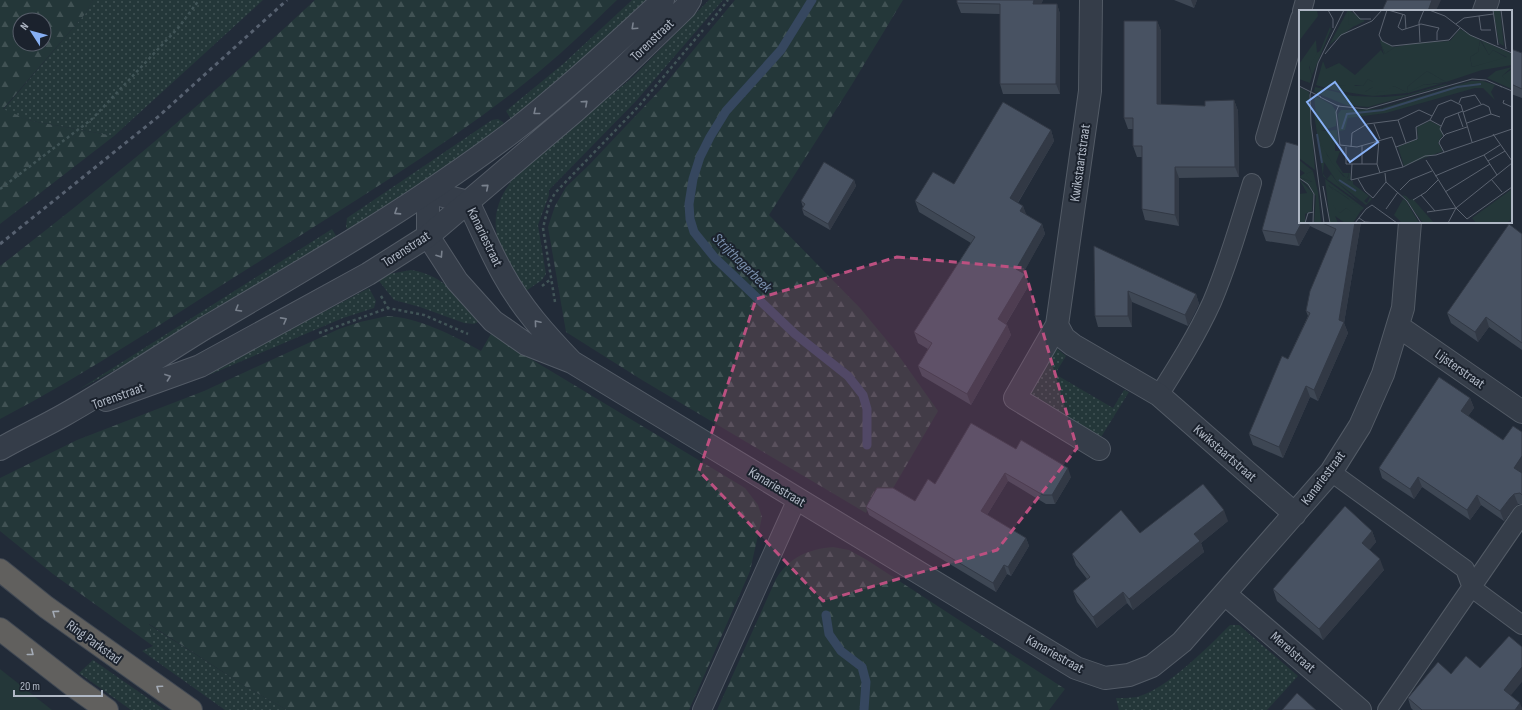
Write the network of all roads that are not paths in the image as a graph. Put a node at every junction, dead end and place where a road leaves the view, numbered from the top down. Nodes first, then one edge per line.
1 (662, 0) edge
2 (690, 0) edge
3 (1091, 0) edge
4 (1305, 0) edge
5 (1488, 0) edge
6 (1302, 10) edge
7 (1484, 10) edge
8 (1299, 21) edge
9 (1265, 138) dead end
10 (1252, 184) dead end
11 (428, 192) junction
12 (468, 202) junction
13 (1410, 223) edge
14 (428, 236) junction
15 (1057, 325) junction
16 (1398, 326) junction
17 (572, 362) junction
18 (1159, 396) junction
19 (1522, 412) edge
20 (66, 415) junction
21 (0, 448) edge
22 (1099, 449) dead end
23 (1331, 472) junction
24 (797, 499) junction
25 (1295, 514) junction
26 (1522, 514) edge
27 (0, 570) edge
28 (1472, 588) junction
29 (1226, 594) junction
30 (1522, 625) edge
31 (0, 629) edge
32 (107, 710) edge
33 (191, 710) edge
34 (702, 710) edge
35 (1360, 710) edge
36 (1387, 710) edge

1 -> 11 street, Torenstraat
12 -> 2 street, Torenstraat
3 - 15 street, Kwikstaartstraat
4 - 6 lane
5 - 7 street
8 - 9 lane
10 - 18 lane
11 - 12 street, Kanariestraat
11 - 14 street
11 -> 20 street, Torenstraat
12 - 14 street, Torenstraat
17 -> 12 street, Kanariestraat
13 - 16 street, Kanariestraat
14 -> 17 street, Kanariestraat
20 -> 14 street, Torenstraat
15 - 18 street, Kwikstaartstraat
15 - 22 street, Kwikstaartstraat
16 - 19 street, Lijsterstraat
16 - 23 street, Kanariestraat
17 - 24 street, Kanariestraat
18 - 25 street, Kwikstaartstraat
20 - 21 street, Torenstraat
23 - 25 street, Kanariestraat
23 - 28 lane
24 - 29 street, Kanariestraat
24 - 34 lane
25 - 29 street, Kanariestraat
26 - 28 lane
33 -> 27 highway, Ring Parkstad
28 - 30 lane
28 - 36 lane
29 - 35 street, Merelstraat
31 -> 32 highway

